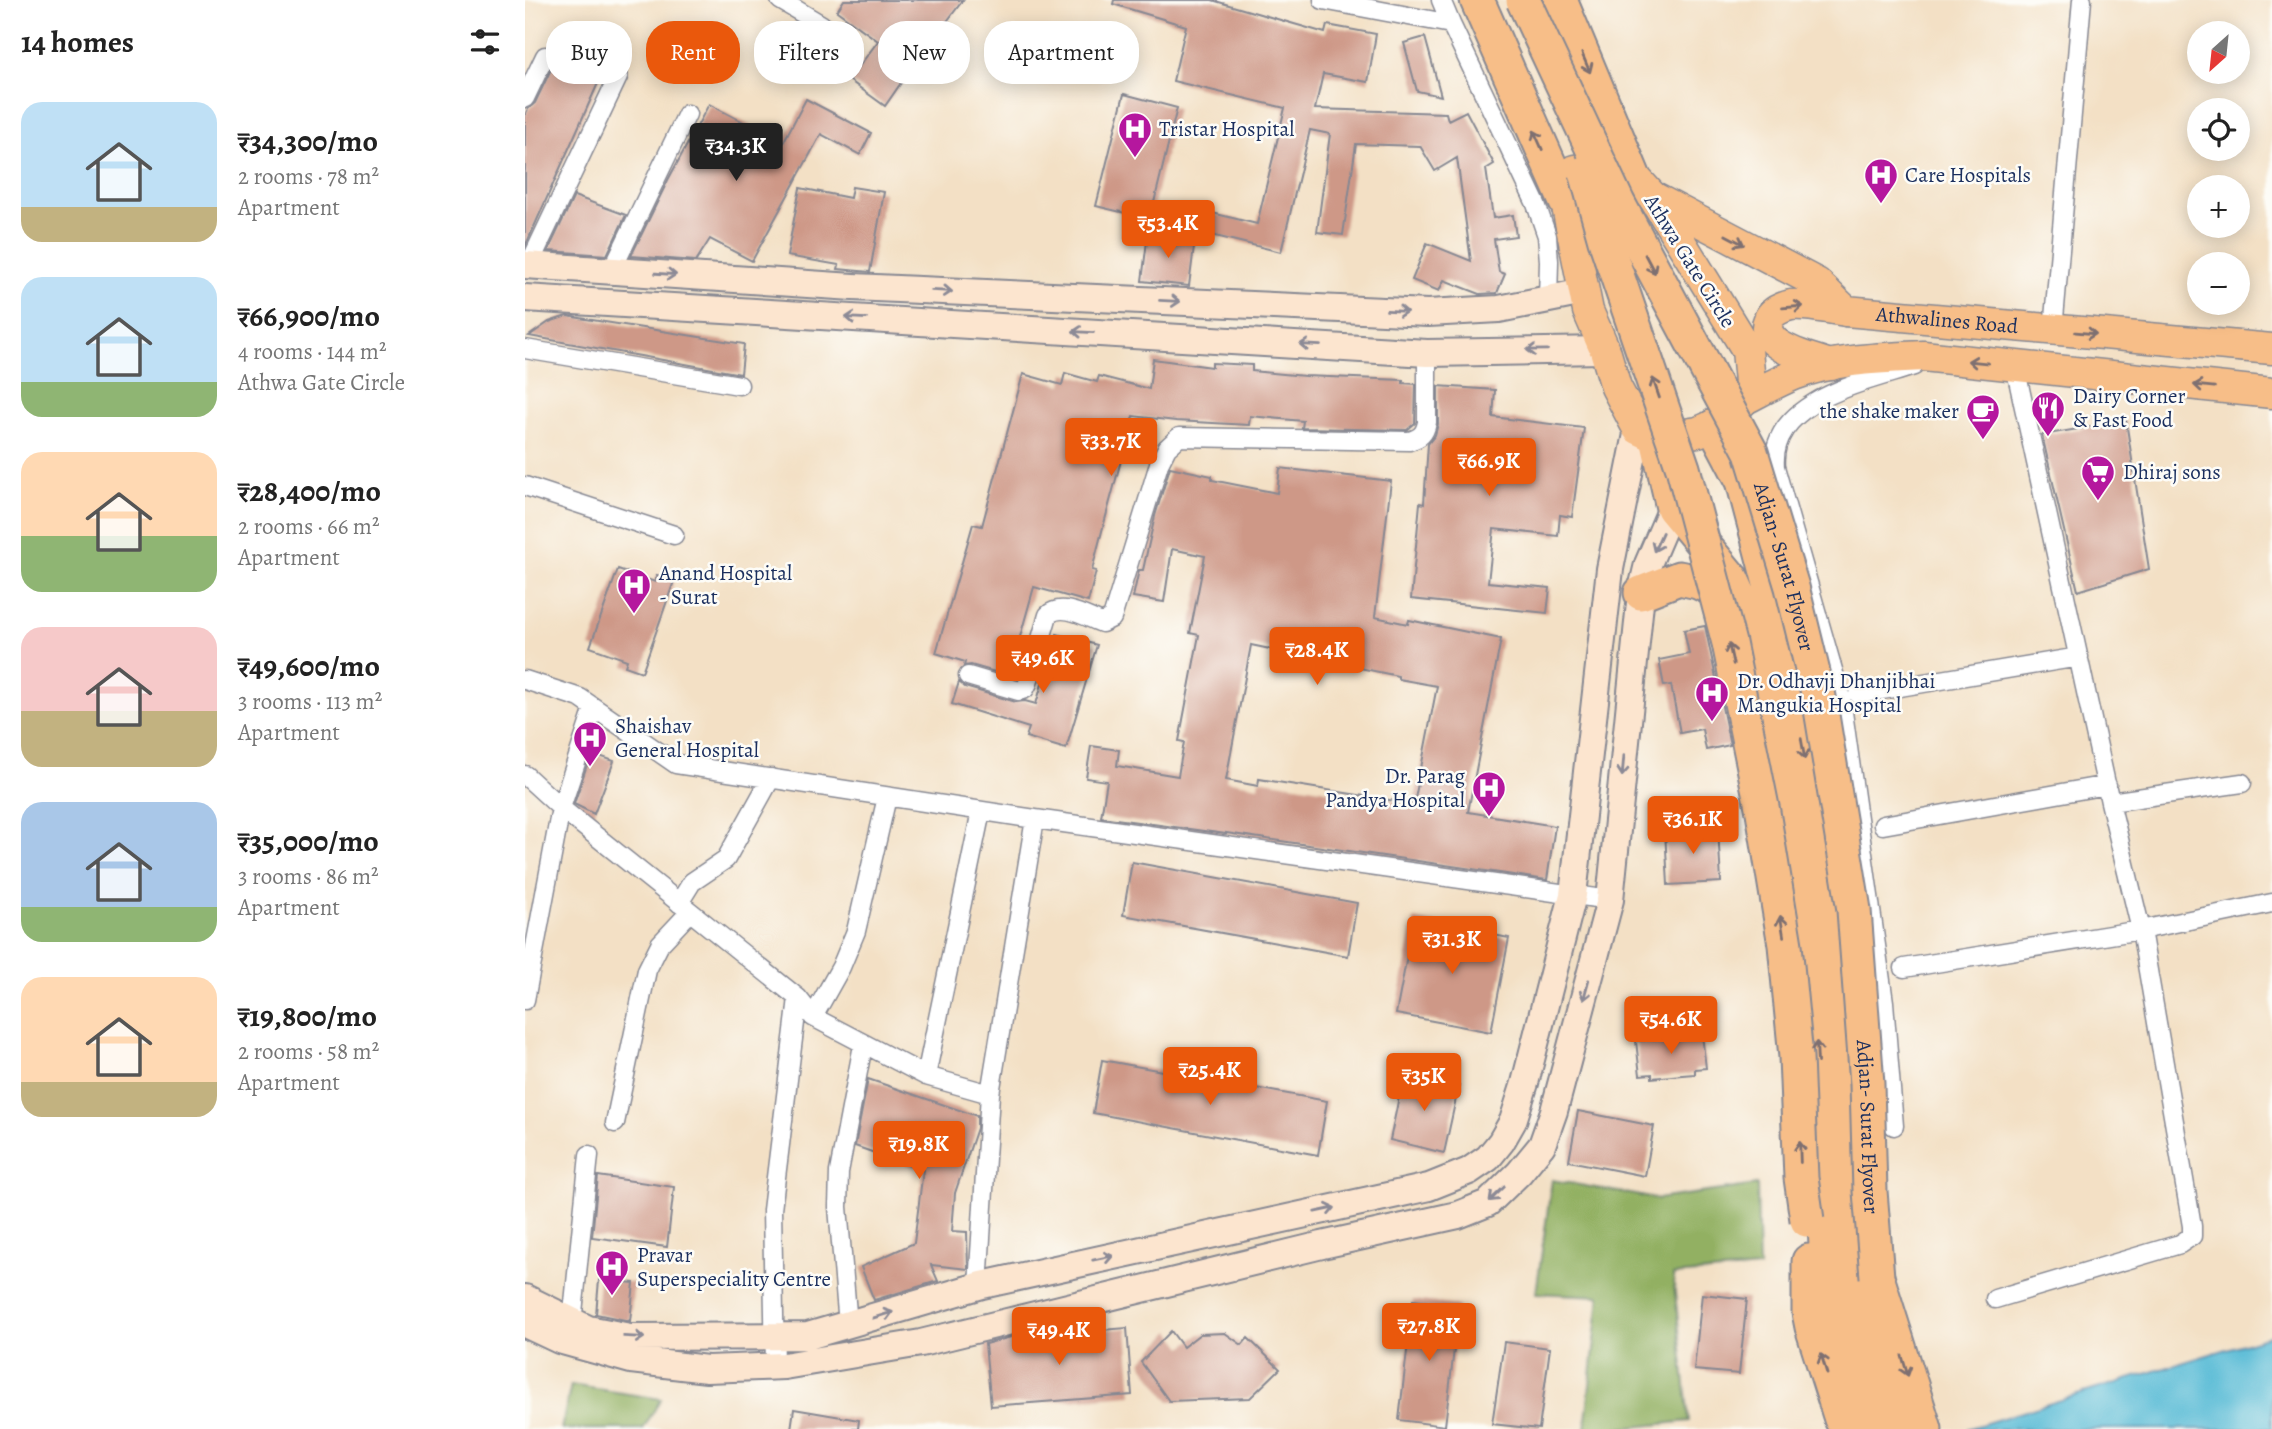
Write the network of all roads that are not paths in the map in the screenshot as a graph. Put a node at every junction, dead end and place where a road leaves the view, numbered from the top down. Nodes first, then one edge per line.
1 (780, 0) edge
2 (1323, 0) edge
3 (1441, 0) edge
4 (1477, 0) edge
5 (1510, 0) edge
6 (1523, 0) edge
7 (1560, 0) edge
8 (2082, 0) edge
9 (815, 21) edge
10 (1451, 24) junction
11 (545, 55) dead end
12 (615, 84) edge
13 (525, 98) edge
14 (687, 114) dead end
15 (1643, 186) junction
16 (1566, 202) junction
17 (527, 265) edge
18 (612, 270) junction
19 (1584, 292) junction
20 (525, 298) edge
21 (1548, 300) junction
22 (1846, 311) junction
23 (2053, 330) junction
24 (525, 349) edge
25 (2272, 349) edge
26 (1605, 351) junction
27 (1427, 352) junction
28 (1938, 358) junction
29 (1831, 365) junction
30 (2015, 366) junction
31 (739, 385) dead end
32 (2272, 393) edge
33 (1745, 399) junction
34 (1706, 429) junction
35 (1647, 433) junction
36 (525, 485) edge
37 (1673, 508) junction
38 (674, 535) dead end
39 (1641, 593) junction
40 (1750, 619) junction
41 (2079, 657) junction
42 (968, 676) dead end
43 (525, 680) edge
44 (1858, 694) dead end
45 (594, 708) junction
46 (525, 775) edge
47 (771, 778) junction
48 (2242, 783) dead end
49 (2108, 794) junction
50 (887, 797) junction
51 (561, 808) junction
52 (981, 811) junction
53 (1035, 820) junction
54 (1882, 825) dead end
55 (1573, 895) junction
56 (1610, 901) junction
57 (2272, 903) edge
58 (684, 907) junction
59 (2141, 930) junction
60 (1904, 968) dead end
61 (798, 999) junction
62 (525, 1000) edge
63 (813, 1017) junction
64 (863, 1045) junction
65 (926, 1076) junction
66 (990, 1094) junction
67 (615, 1123) dead end
68 (1894, 1126) dead end
69 (589, 1155) dead end
70 (978, 1286) junction
71 (525, 1298) edge
72 (1995, 1299) dead end
73 (1848, 1305) junction
74 (572, 1323) junction
75 (525, 1324) edge
76 (848, 1325) junction
77 (773, 1338) junction
78 (775, 1366) junction
79 (1845, 1429) edge
80 (1868, 1429) edge
81 (1898, 1429) edge
82 (1924, 1429) edge

1 - 9 street
2 - 10 street
3 - 10 street
16 -> 4 highway
79 -> 5 highway, bridge
6 -> 82 highway, Adjan- Surat Flyover, bridge
7 -> 15 highway
8 - 23 street
10 - 21 street
11 - 13 street
12 - 17 street
14 - 18 street
15 - 16 main road, Athwa Gate Circle
15 -> 22 main road, Athwalines Road
15 - 33 main road, Athwa Gate Circle
16 - 19 main road, Athwa Gate Circle
17 - 18 street
18 -> 21 street
19 - 21 street
19 - 26 main road, Athwa Gate Circle
27 -> 20 street
22 - 23 main road, Athwalines Road
29 -> 22 main road
23 -> 25 main road, Athwalines Road
24 - 31 street
26 -> 27 street
26 - 35 main road, Athwa Gate Circle
27 - 42 street
28 - 29 main road, Athwalines Road
30 -> 28 main road, Athwalines Road
28 - 68 street
29 - 33 main road, Athwalines Road
32 -> 30 main road, Athwalines Road
30 - 41 street
33 - 34 main road
34 - 35 main road
34 - 37 street
34 -> 73 highway
35 - 37 highway
35 - 55 street
36 - 38 street
37 -> 39 street
37 - 40 highway
39 - 40 highway
39 -> 56 street
73 -> 40 highway
41 - 44 street
41 - 49 street
43 - 45 street
45 - 47 street
45 - 51 street
46 - 51 street
47 - 50 street
47 - 58 street
48 - 49 street
49 - 54 street
49 - 59 street
50 - 52 street
50 - 63 street
51 - 58 street
51 - 62 street
52 - 53 street
52 - 65 street
53 - 55 street
53 - 66 street
55 - 56 street
70 -> 55 street
56 -> 78 street
57 - 59 street
58 - 61 street
58 - 67 street
59 - 60 street
59 - 72 street
61 - 63 street
61 - 77 street
63 - 64 street
64 - 65 street
64 - 76 street
65 - 66 street
66 - 70 street
69 - 74 street
76 -> 70 street
71 - 74 street
73 - 80 highway
73 - 81 highway
74 -> 77 street
75 - 78 street
76 - 77 street
77 - 78 street

